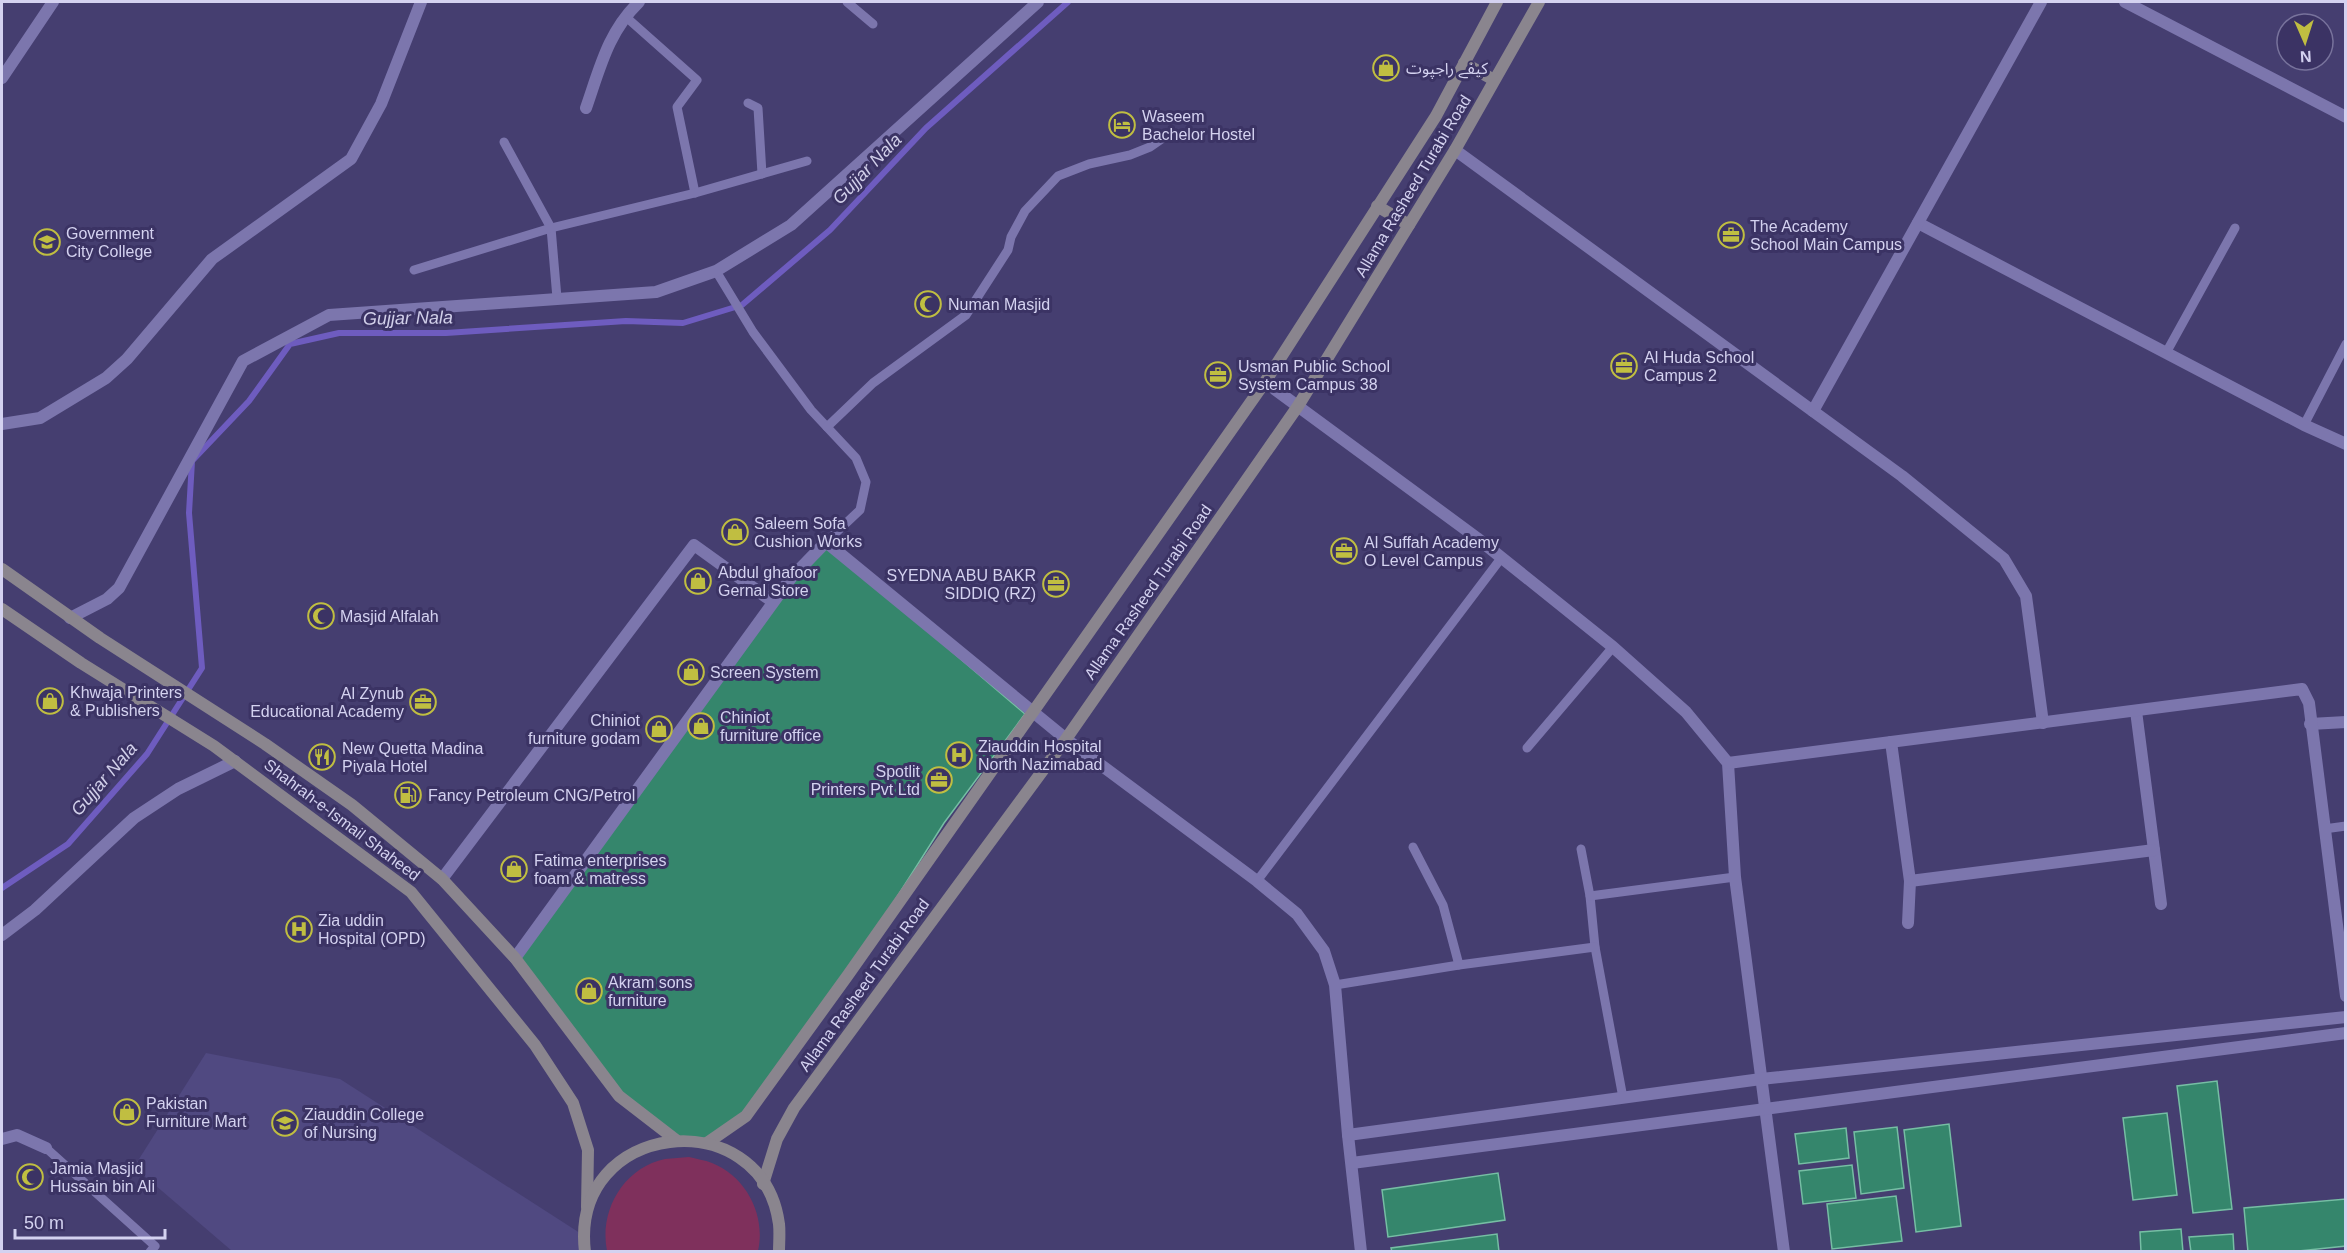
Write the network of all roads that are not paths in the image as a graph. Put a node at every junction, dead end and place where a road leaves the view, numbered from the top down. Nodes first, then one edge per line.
1 (53, 2) edge
2 (421, 2) edge
3 (639, 2) edge
4 (847, 2) edge
5 (1038, 2) edge
6 (1497, 2) edge
7 (1539, 2) edge
8 (2041, 2) edge
9 (2125, 2) edge
10 (626, 17) junction
11 (873, 24) dead end
12 (1464, 63) junction
13 (2, 78) edge
14 (1494, 80) junction
15 (748, 103) dead end
16 (586, 108) dead end
17 (2346, 117) edge
18 (1163, 138) dead end
19 (504, 142) dead end
20 (1455, 150) junction
21 (807, 161) dead end
22 (762, 174) junction
23 (695, 193) junction
24 (1377, 206) junction
25 (1918, 223) junction
26 (1409, 225) junction
27 (551, 228) junction
28 (2235, 228) dead end
29 (414, 270) dead end
30 (716, 271) junction
31 (557, 298) junction
32 (2346, 344) edge
33 (2166, 353) junction
34 (1265, 382) junction
35 (1298, 406) junction
36 (1814, 411) junction
37 (2, 424) edge
38 (2304, 425) junction
39 (827, 427) junction
40 (2346, 444) edge
41 (826, 542) junction
42 (1502, 558) junction
43 (2, 568) edge
44 (773, 602) junction
45 (2, 609) edge
46 (70, 618) junction
47 (1612, 647) junction
48 (2136, 711) junction
49 (1032, 712) junction
50 (2346, 722) edge
51 (2043, 723) junction
52 (2310, 724) junction
53 (1066, 740) junction
54 (1891, 742) junction
55 (1527, 748) dead end
56 (235, 761) junction
57 (1728, 763) junction
58 (2346, 826) edge
59 (2324, 829) junction
60 (1413, 847) dead end
61 (1581, 849) dead end
62 (2154, 850) junction
63 (1735, 877) junction
64 (442, 879) junction
65 (1257, 881) junction
66 (1910, 881) junction
67 (1590, 896) junction
68 (2161, 904) dead end
69 (1908, 923) dead end
70 (2, 935) edge
71 (1595, 947) junction
72 (514, 958) junction
73 (1459, 965) junction
74 (1335, 985) junction
75 (2346, 996) edge
76 (2346, 1017) edge
77 (2346, 1033) edge
78 (1761, 1079) junction
79 (1623, 1098) junction
80 (1765, 1109) junction
81 (1347, 1135) junction
82 (2, 1139) edge
83 (676, 1140) junction
84 (707, 1143) junction
85 (46, 1148) joint
86 (1352, 1163) junction
87 (763, 1184) junction
88 (587, 1207) junction
89 (150, 1251) edge
90 (585, 1251) edge
91 (779, 1251) edge
92 (1361, 1251) edge
93 (1784, 1251) edge

1 - 13 street
2 - 37 street
3 - 10 street
4 - 11 lane
5 - 30 street
6 - 12 main road, Allama Rasheed Turabi Road
7 - 14 main road, Allama Rasheed Turabi Road
8 - 25 street
9 - 17 street
10 - 16 street
10 - 23 lane
12 - 14 main road
12 - 24 main road, Allama Rasheed Turabi Road
14 - 20 main road, Allama Rasheed Turabi Road
15 - 22 lane
18 - 39 lane
19 - 27 lane
20 - 26 main road, Allama Rasheed Turabi Road
20 - 36 street
21 - 22 lane
22 - 23 lane
23 - 27 lane
24 - 26 main road
24 - 34 main road, Allama Rasheed Turabi Road
25 - 33 street
25 - 36 street
26 - 35 main road, Allama Rasheed Turabi Road
27 - 29 lane
27 - 31 lane
28 - 33 lane
30 - 31 street
30 - 39 lane
31 - 46 street
32 - 38 lane
33 - 38 street
34 - 35 street
34 - 49 main road, Allama Rasheed Turabi Road
35 - 42 street
35 - 53 main road, Allama Rasheed Turabi Road
36 - 51 street
38 - 40 street
39 - 41 lane
41 - 44 street
41 - 49 street
42 - 47 street
42 - 65 lane
43 - 46 main road, Shahrah-e-Ismail Shaheed
44 - 64 street
44 - 72 street
45 - 56 main road, Shahrah-e-Ismail Shaheed
46 - 64 main road, Shahrah-e-Ismail Shaheed
47 - 55 lane
47 - 57 street
48 - 51 street
48 - 52 street
48 - 62 street
49 - 53 street
49 - 84 main road, Allama Rasheed Turabi Road
50 - 52 street
51 - 54 street
52 - 59 street
53 - 65 street
53 - 87 main road, Allama Rasheed Turabi Road
54 - 57 street
54 - 66 street
56 - 70 street
56 - 88 main road, Shahrah-e-Ismail Shaheed
57 - 63 street
58 - 59 lane
59 - 75 street
60 - 73 lane
61 - 67 lane
62 - 66 street
62 - 68 street
63 - 67 lane
63 - 78 street
64 - 72 main road, Shahrah-e-Ismail Shaheed
65 - 74 street
66 - 69 street
67 - 71 lane
71 - 73 lane
71 - 79 lane
72 - 83 main road, Shahrah-e-Ismail Shaheed
73 - 74 lane
74 - 81 street
76 - 78 street
77 - 80 street
78 - 79 street
78 - 80 street
79 - 81 street
80 - 86 street
80 - 93 street
81 - 86 street
82 - 85 street
83 - 84 main road
83 - 88 main road
84 - 87 main road
85 - 89 lane
86 - 92 street
87 - 91 main road
88 - 90 main road

